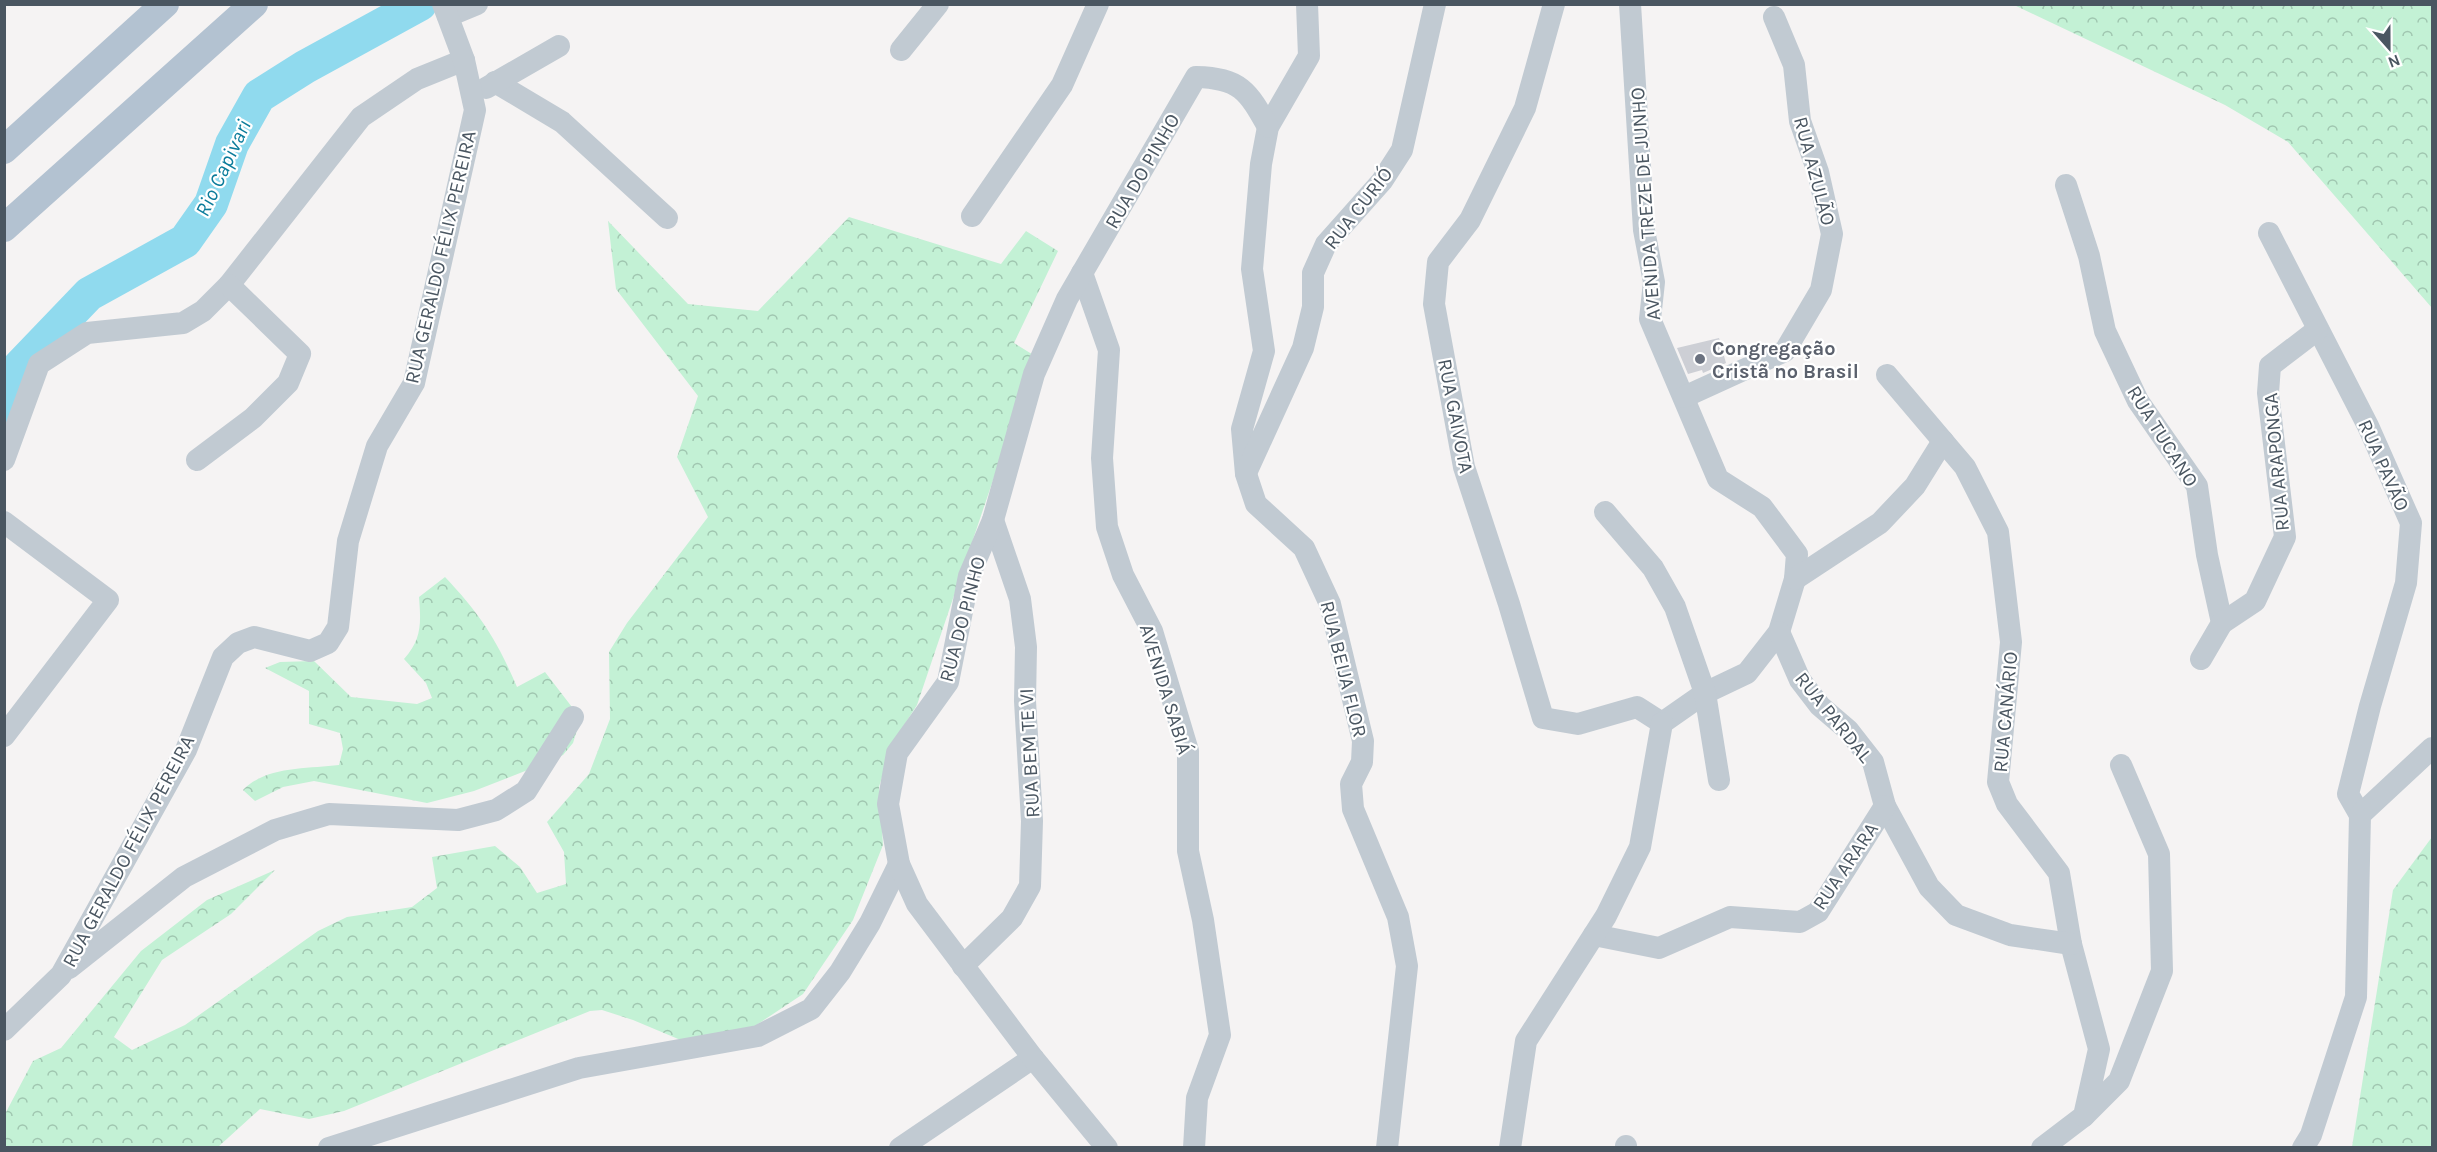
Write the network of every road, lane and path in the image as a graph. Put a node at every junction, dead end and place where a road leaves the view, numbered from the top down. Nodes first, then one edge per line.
1 (165, 4) edge
2 (254, 4) edge
3 (477, 4) edge
4 (938, 4) edge
5 (1098, 4) edge
6 (1307, 4) edge
7 (1435, 4) edge
8 (1554, 4) edge
9 (1630, 4) edge
10 (446, 10) edge
11 (1774, 17) dead end
12 (559, 46) dead end
13 (902, 50) dead end
14 (464, 60) junction
15 (495, 82) junction
16 (472, 96) junction
17 (1268, 127) junction
18 (4, 150) edge
19 (2066, 185) dead end
20 (972, 216) dead end
21 (667, 218) dead end
22 (4, 228) edge
23 (2269, 233) dead end
24 (1082, 273) junction
25 (229, 285) junction
26 (2317, 330) junction
27 (1887, 375) dead end
28 (1684, 397) junction
29 (1943, 441) junction
30 (4, 460) edge
31 (197, 460) dead end
32 (1246, 474) junction
33 (1605, 512) dead end
34 (993, 520) junction
35 (4, 522) edge
36 (1795, 579) junction
37 (2222, 622) junction
38 (1779, 632) junction
39 (2201, 659) dead end
40 (1705, 693) junction
41 (1637, 707) junction
42 (573, 717) dead end
43 (1662, 723) junction
44 (6, 735) edge
45 (2433, 748) edge
46 (2121, 765) dead end
47 (1719, 780) dead end
48 (1885, 806) junction
49 (2360, 815) junction
50 (899, 864) junction
51 (1594, 935) junction
52 (2071, 944) junction
53 (963, 966) junction
54 (61, 975) junction
55 (4, 1030) edge
56 (1033, 1058) junction
57 (2084, 1116) junction
58 (329, 1148) edge
59 (900, 1148) edge
60 (1107, 1148) edge
61 (1194, 1148) edge
62 (1387, 1148) edge
63 (1510, 1148) edge
64 (2042, 1148) edge
65 (2303, 1148) edge

1 - 18 main road
2 - 22 main road
3 - 10 street
4 - 13 street
5 - 20 street
6 - 17 street, RUA BEIJA FLOR
7 - 32 street, RUA CURIÓ
8 - 41 street, RUA GAIVOTA
9 - 28 street, AVENIDA TREZE DE JUNHO
10 - 14 street, RUA GERALDO FÉLIX PEREIRA
11 - 28 street, RUA AZULÃO
12 - 15 street
14 - 16 street, RUA GERALDO FÉLIX PEREIRA
14 - 25 street
15 - 16 street
15 - 21 street
16 - 54 street, RUA GERALDO FÉLIX PEREIRA
17 - 24 street, RUA DO PINHO
17 - 32 street, RUA BEIJA FLOR
19 - 37 street, RUA TUCANO
23 - 26 street, RUA PAVÃO
24 - 34 street, RUA DO PINHO
24 - 61 street, AVENIDA SABIÁ
25 - 30 street
25 - 31 street
26 - 37 street, RUA ARAPONGA
26 - 49 street, RUA PAVÃO
27 - 29 street, RUA CANÁRIO
28 - 36 street, AVENIDA TREZE DE JUNHO
29 - 36 street
29 - 52 street, RUA CANÁRIO
32 - 62 street, RUA BEIJA FLOR
33 - 40 street
34 - 50 street, RUA DO PINHO
34 - 53 street, RUA BEM TE VI
35 - 44 street
36 - 38 street, AVENIDA TREZE DE JUNHO
37 - 39 street, RUA ARAPONGA
38 - 40 street
38 - 48 street, RUA PARDAL
40 - 41 street
40 - 43 street
40 - 47 street
41 - 43 street
42 - 54 street
43 - 51 street
45 - 49 street
46 - 57 street
48 - 51 street, RUA ARARA
48 - 52 street, RUA PARDAL
49 - 65 street
50 - 53 street, RUA DO PINHO
50 - 58 street
51 - 63 street
52 - 57 street, RUA CANÁRIO
53 - 56 street, RUA DO PINHO
54 - 55 street, RUA GERALDO FÉLIX PEREIRA
56 - 59 street
56 - 60 street, RUA DO PINHO
57 - 64 street

